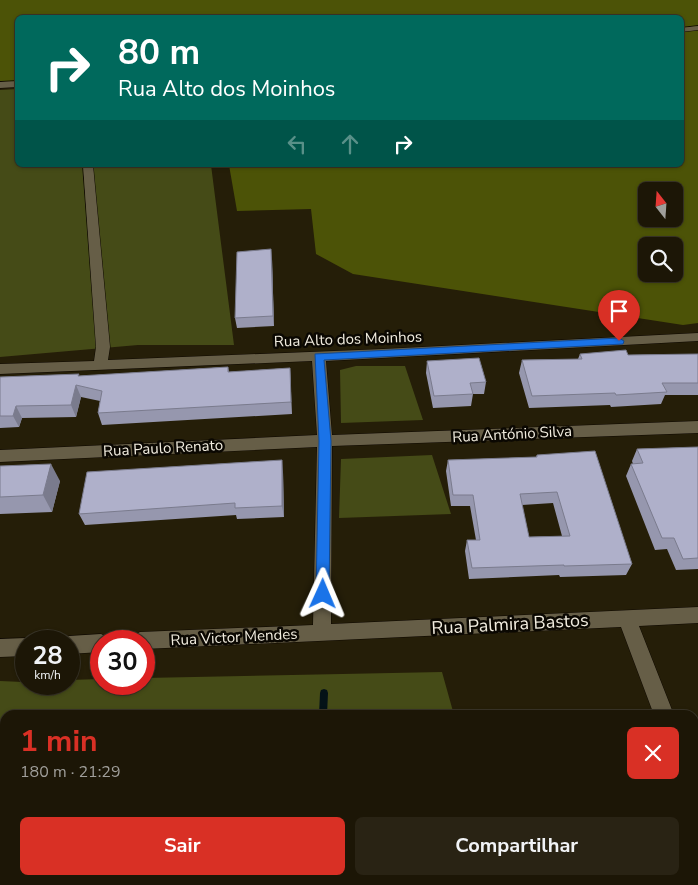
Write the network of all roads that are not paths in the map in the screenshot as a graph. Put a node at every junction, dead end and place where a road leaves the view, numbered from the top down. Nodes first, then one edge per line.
1 (698, 28) edge
2 (684, 30) edge
3 (15, 84) edge
4 (0, 85) edge
5 (88, 167) edge
6 (698, 337) edge
7 (319, 356) junction
8 (100, 365) junction
9 (0, 369) edge
10 (698, 427) edge
11 (325, 441) junction
12 (0, 456) edge
13 (698, 615) edge
14 (627, 618) junction
15 (322, 633) junction
16 (155, 640) edge
17 (15, 647) edge
18 (0, 648) edge
19 (662, 710) edge

1 - 2 street
3 - 4 street
5 - 8 street
6 - 7 street, Rua Alto dos Moinhos
7 - 8 street, Rua Alto dos Moinhos
7 - 11 street
8 - 9 street, Rua Alto dos Moinhos
10 - 11 street, Rua António Silva
11 - 12 street, Rua Paulo Renato
11 - 15 street
13 - 14 street, Rua Palmira Bastos
14 - 15 street, Rua Palmira Bastos
14 - 19 street
15 - 16 street, Rua Victor Mendes
17 - 18 street

